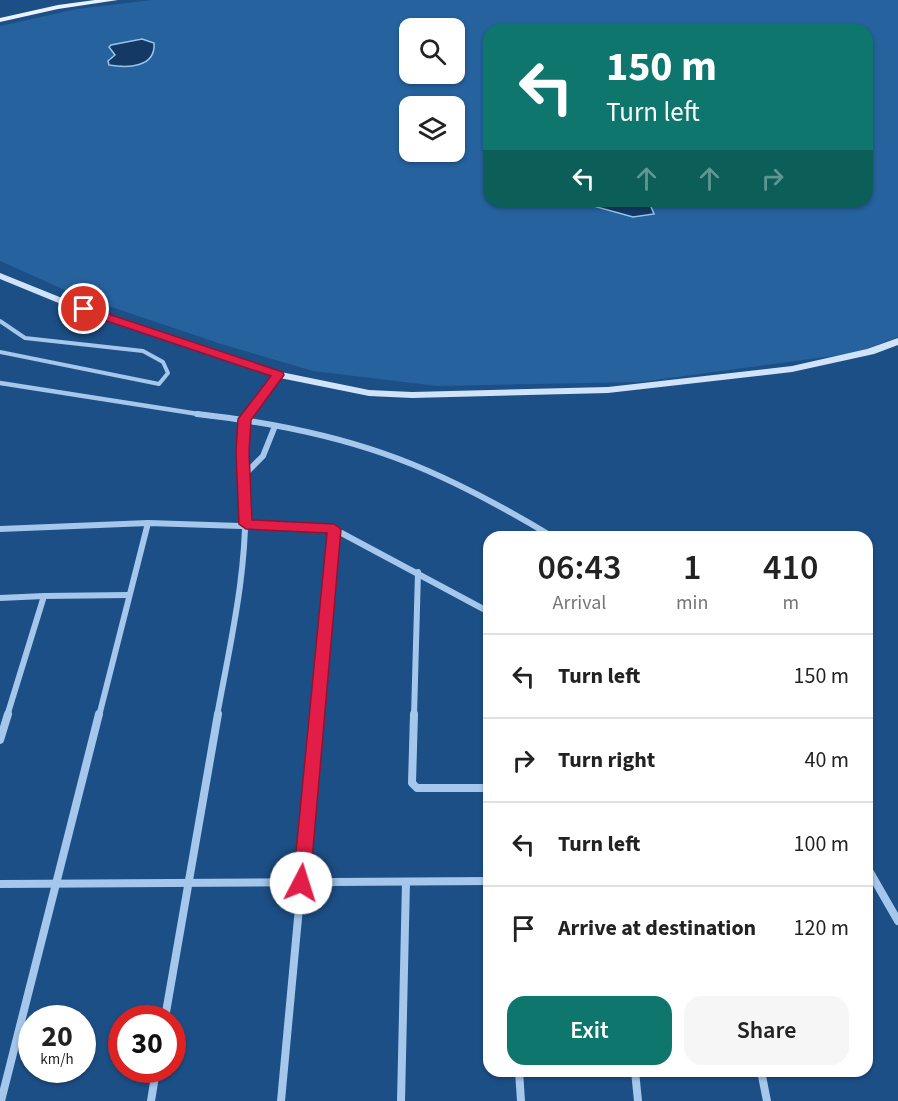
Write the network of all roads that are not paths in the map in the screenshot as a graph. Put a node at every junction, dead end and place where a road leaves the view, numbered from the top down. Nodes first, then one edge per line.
1 (114, 0) edge
2 (0, 20) edge
3 (0, 276) edge
4 (0, 321) edge
5 (898, 341) edge
6 (0, 352) edge
7 (279, 375) junction
8 (0, 383) edge
9 (244, 419) junction
10 (275, 426) junction
11 (244, 474) junction
12 (148, 523) junction
13 (246, 524) junction
14 (0, 529) edge
15 (334, 529) junction
16 (543, 531) edge
17 (418, 572) junction
18 (44, 596) junction
19 (129, 596) junction
20 (0, 598) edge
21 (483, 609) edge
22 (0, 740) edge
23 (483, 788) edge
24 (873, 877) edge
25 (483, 881) edge
26 (55, 882) junction
27 (406, 882) junction
28 (188, 883) junction
29 (301, 883) junction
30 (0, 884) edge
31 (898, 921) edge
32 (167, 1005) edge
33 (519, 1077) edge
34 (636, 1077) edge
35 (762, 1077) edge
36 (154, 1083) edge
37 (1, 1101) edge
38 (151, 1101) edge
39 (281, 1101) edge
40 (401, 1101) edge
41 (521, 1101) edge
42 (638, 1101) edge
43 (767, 1101) edge

1 - 2 main road
3 - 7 street
4 - 6 lane
5 - 7 street
7 - 9 street
8 - 9 street
9 - 10 street
9 - 11 street
10 - 11 street
10 - 16 street
11 - 13 street
12 - 13 street
12 - 14 street
12 - 19 street
13 - 15 street
13 - 28 street
15 - 17 street
15 - 29 street
17 - 21 street
17 - 23 street
18 - 19 street
18 - 20 street
18 - 22 street
19 - 26 street
24 - 31 street
25 - 27 street
26 - 28 street
26 - 30 street
26 - 37 street
27 - 29 street
27 - 40 street
28 - 29 street
28 - 32 street
29 - 39 street
33 - 41 street
34 - 42 street
35 - 43 street
36 - 38 street

